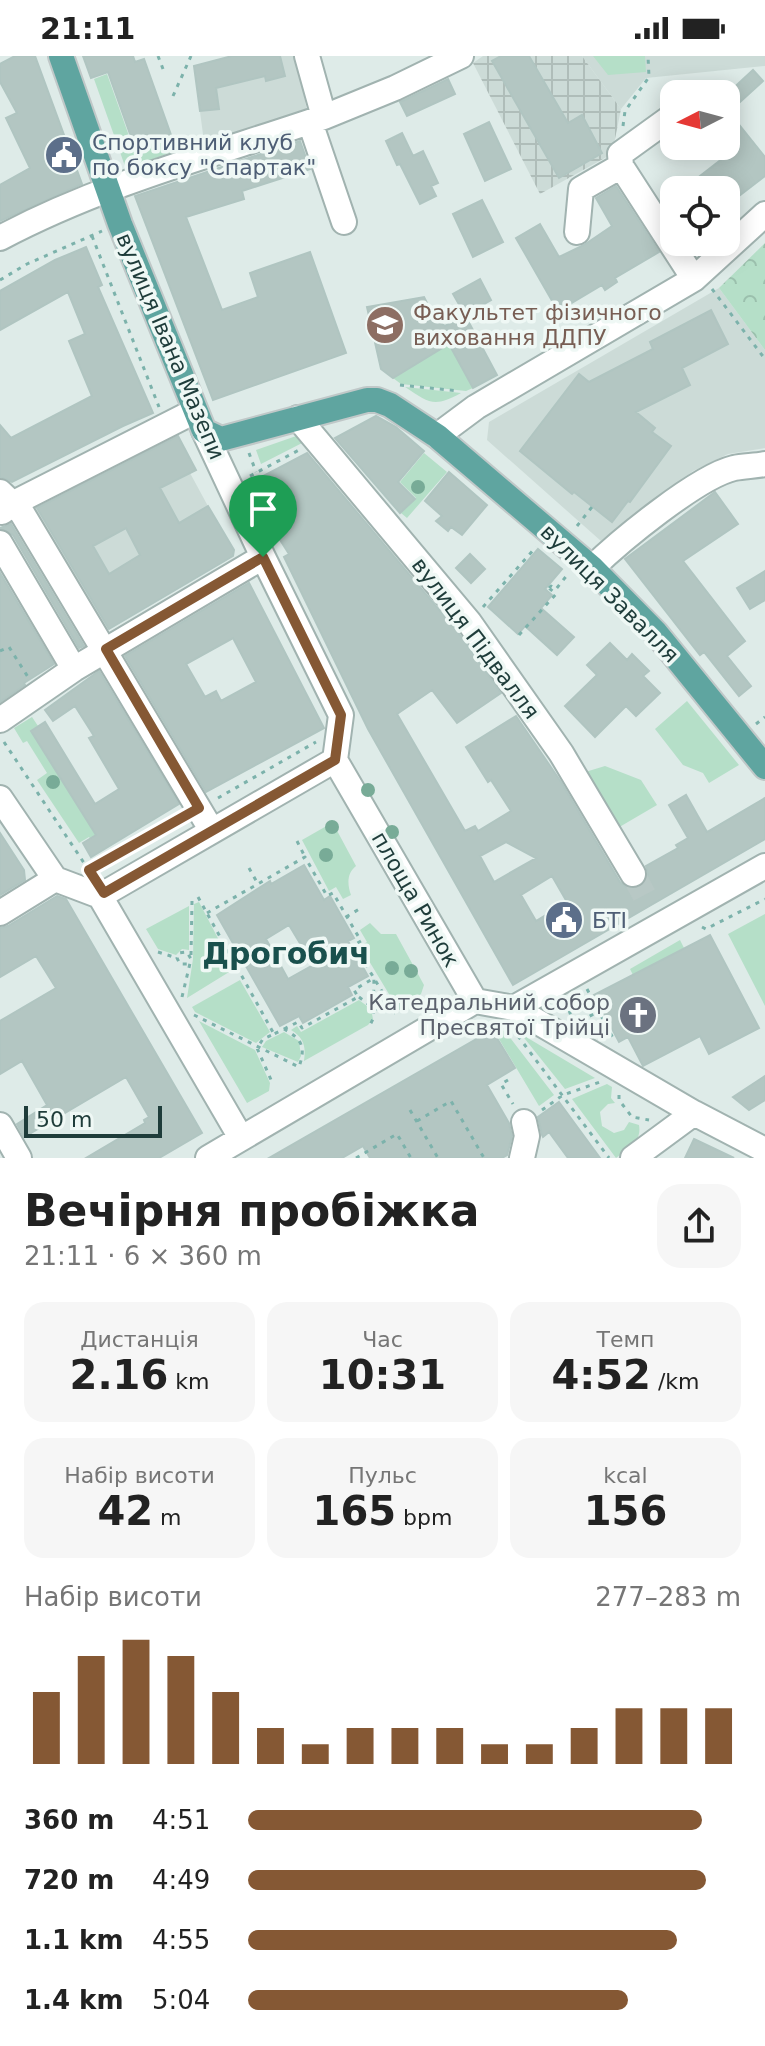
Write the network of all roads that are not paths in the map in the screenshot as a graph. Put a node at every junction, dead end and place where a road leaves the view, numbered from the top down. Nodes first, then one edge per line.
1 (61, 56) edge
2 (307, 56) edge
3 (461, 56) edge
4 (317, 119) junction
5 (660, 127) edge
6 (620, 160) junction
7 (108, 188) junction
8 (765, 214) edge
9 (344, 222) dead end
10 (577, 232) dead end
11 (0, 238) edge
12 (702, 284) junction
13 (298, 418) junction
14 (200, 421) junction
15 (437, 436) junction
16 (765, 464) edge
17 (5, 503) edge
18 (0, 543) edge
19 (263, 557) junction
20 (581, 571) junction
21 (106, 649) junction
22 (74, 669) junction
23 (0, 720) edge
24 (335, 760) junction
25 (765, 767) edge
26 (7, 788) edge
27 (212, 831) junction
28 (765, 866) edge
29 (633, 874) tunnel mouth
30 (61, 881) junction
31 (100, 896) junction
32 (0, 913) edge
33 (475, 1001) junction
34 (514, 1008) junction
35 (694, 1113) junction
36 (533, 1116) road end
37 (0, 1125) edge
38 (241, 1138) junction
39 (765, 1150) edge
40 (19, 1158) edge
41 (208, 1158) edge
42 (522, 1158) edge
43 (633, 1158) edge

1 - 7 main road, вулиця Івана Мазепи
2 - 4 street
3 - 4 street
4 - 7 street
4 - 9 street
5 - 6 street
6 - 10 street
6 - 12 street
7 - 11 street
7 - 14 main road, вулиця Івана Мазепи
8 - 12 street
12 - 15 street
13 - 14 main road, вулиця Завалля
13 - 15 main road, вулиця Завалля
13 - 29 street, вулиця Підвалля
14 - 17 street
14 - 19 street, вулиця Івана Мазепи
15 - 20 main road, вулиця Завалля
16 - 20 street
17 - 21 street
18 - 22 street
19 - 21 street
19 - 24 street, вулиця Івана Мазепи
20 - 25 main road, вулиця Завалля
21 - 22 street
21 - 27 street
22 - 23 street
24 - 27 street
24 - 33 street, площа Ринок
26 - 30 street
27 - 31 street
28 - 34 street
30 - 31 street
30 - 32 street
31 - 38 street
33 - 34 street
33 - 38 street
34 - 35 street
35 - 39 street
35 - 43 street
36 - 42 street
37 - 40 street
38 - 41 street

